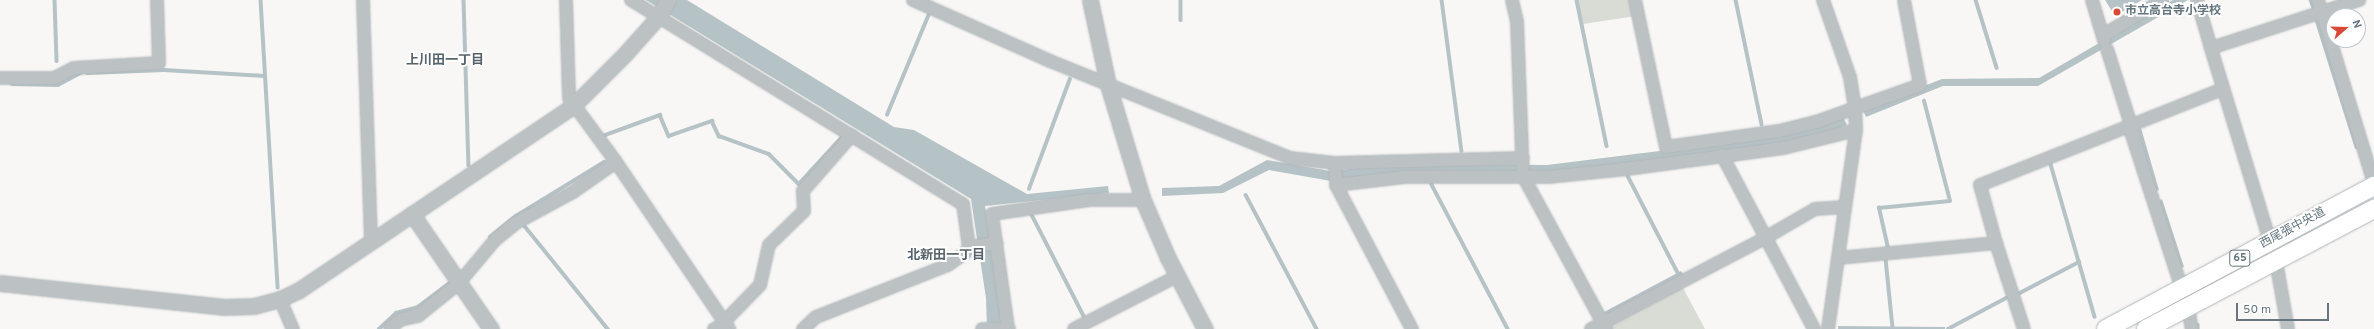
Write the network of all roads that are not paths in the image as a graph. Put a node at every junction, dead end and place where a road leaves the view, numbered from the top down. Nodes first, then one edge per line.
1 (157, 0) edge
2 (363, 0) edge
3 (566, 0) edge
4 (631, 0) edge
5 (668, 0) edge
6 (913, 0) edge
7 (1090, 0) edge
8 (1512, 0) edge
9 (1635, 0) edge
10 (1823, 0) edge
11 (1904, 0) edge
12 (2092, 0) edge
13 (2163, 0) edge
14 (2197, 0) edge
15 (2359, 0) edge
16 (2320, 6) edge
17 (659, 15) junction
18 (2105, 41) junction
19 (2212, 48) junction
20 (0, 78) edge
21 (1108, 85) junction
22 (2223, 89) junction
23 (574, 105) junction
24 (1855, 108) junction
25 (2130, 125) junction
26 (1856, 130) junction
27 (852, 135) junction
28 (1722, 155) junction
29 (616, 162) junction
30 (1335, 165) junction
31 (1523, 167) junction
32 (1336, 183) junction
33 (2374, 183) edge
34 (2374, 186) edge
35 (1144, 200) junction
36 (1845, 207) junction
37 (2374, 209) edge
38 (412, 214) junction
39 (1765, 238) junction
40 (371, 241) junction
41 (2270, 241) junction
42 (1996, 242) junction
43 (997, 243) junction
44 (969, 247) junction
45 (1838, 258) junction
46 (2276, 261) junction
47 (1177, 276) junction
48 (0, 283) edge
49 (459, 283) junction
50 (2182, 288) junction
51 (280, 299) junction
52 (2188, 307) junction
53 (726, 325) edge
54 (1604, 326) edge
55 (1007, 328) edge
56 (293, 329) edge
57 (390, 329) edge
58 (491, 329) edge
59 (714, 329) edge
60 (803, 329) edge
61 (983, 329) edge
62 (1074, 329) edge
63 (1205, 329) edge
64 (1412, 329) edge
65 (1591, 329) edge
66 (1814, 329) edge
67 (1828, 329) edge
68 (2024, 329) edge
69 (2106, 329) edge
70 (2146, 329) edge
71 (2192, 329) edge
72 (2288, 329) edge

1 - 20 street
2 - 40 street
3 - 23 street
4 - 17 street
5 - 17 street
6 - 21 street
7 - 21 street
8 - 31 street
9 - 24 street
10 - 24 street
11 - 24 street
12 - 18 street
13 - 18 street
14 - 19 street
15 - 16 street
16 - 19 street
16 - 33 street
17 - 23 street
17 - 27 street
18 - 25 street
19 - 22 street
21 - 30 street
21 - 35 street
22 - 25 street
22 - 41 street
23 - 29 street
23 - 38 street
24 - 26 street
25 - 42 street
25 - 50 street
26 - 28 street
26 - 36 street
27 - 44 street
27 - 53 street
28 - 31 street
28 - 39 street
29 - 49 street
29 - 53 street
30 - 31 street
30 - 32 street
31 - 32 street
31 - 54 street
32 - 64 street
34 - 41 main road, 西尾張中央道 / 65
35 - 43 street
35 - 47 street
36 - 39 street
36 - 45 street
37 - 46 main road, 西尾張中央道 / 65
38 - 40 street
38 - 49 street
39 - 54 street
39 - 66 street
40 - 51 street
41 - 46 street
41 - 50 main road, 西尾張中央道 / 65
42 - 45 street
42 - 68 street
43 - 44 street
43 - 55 street
44 - 60 street
45 - 67 street
46 - 52 main road, 西尾張中央道 / 65
46 - 72 street
47 - 62 street
47 - 63 street
48 - 51 street
49 - 57 street
49 - 58 street
50 - 69 main road, 西尾張中央道 / 65
51 - 56 street
52 - 70 main road, 西尾張中央道 / 65
52 - 71 street
53 - 59 street
54 - 65 street
55 - 61 street

